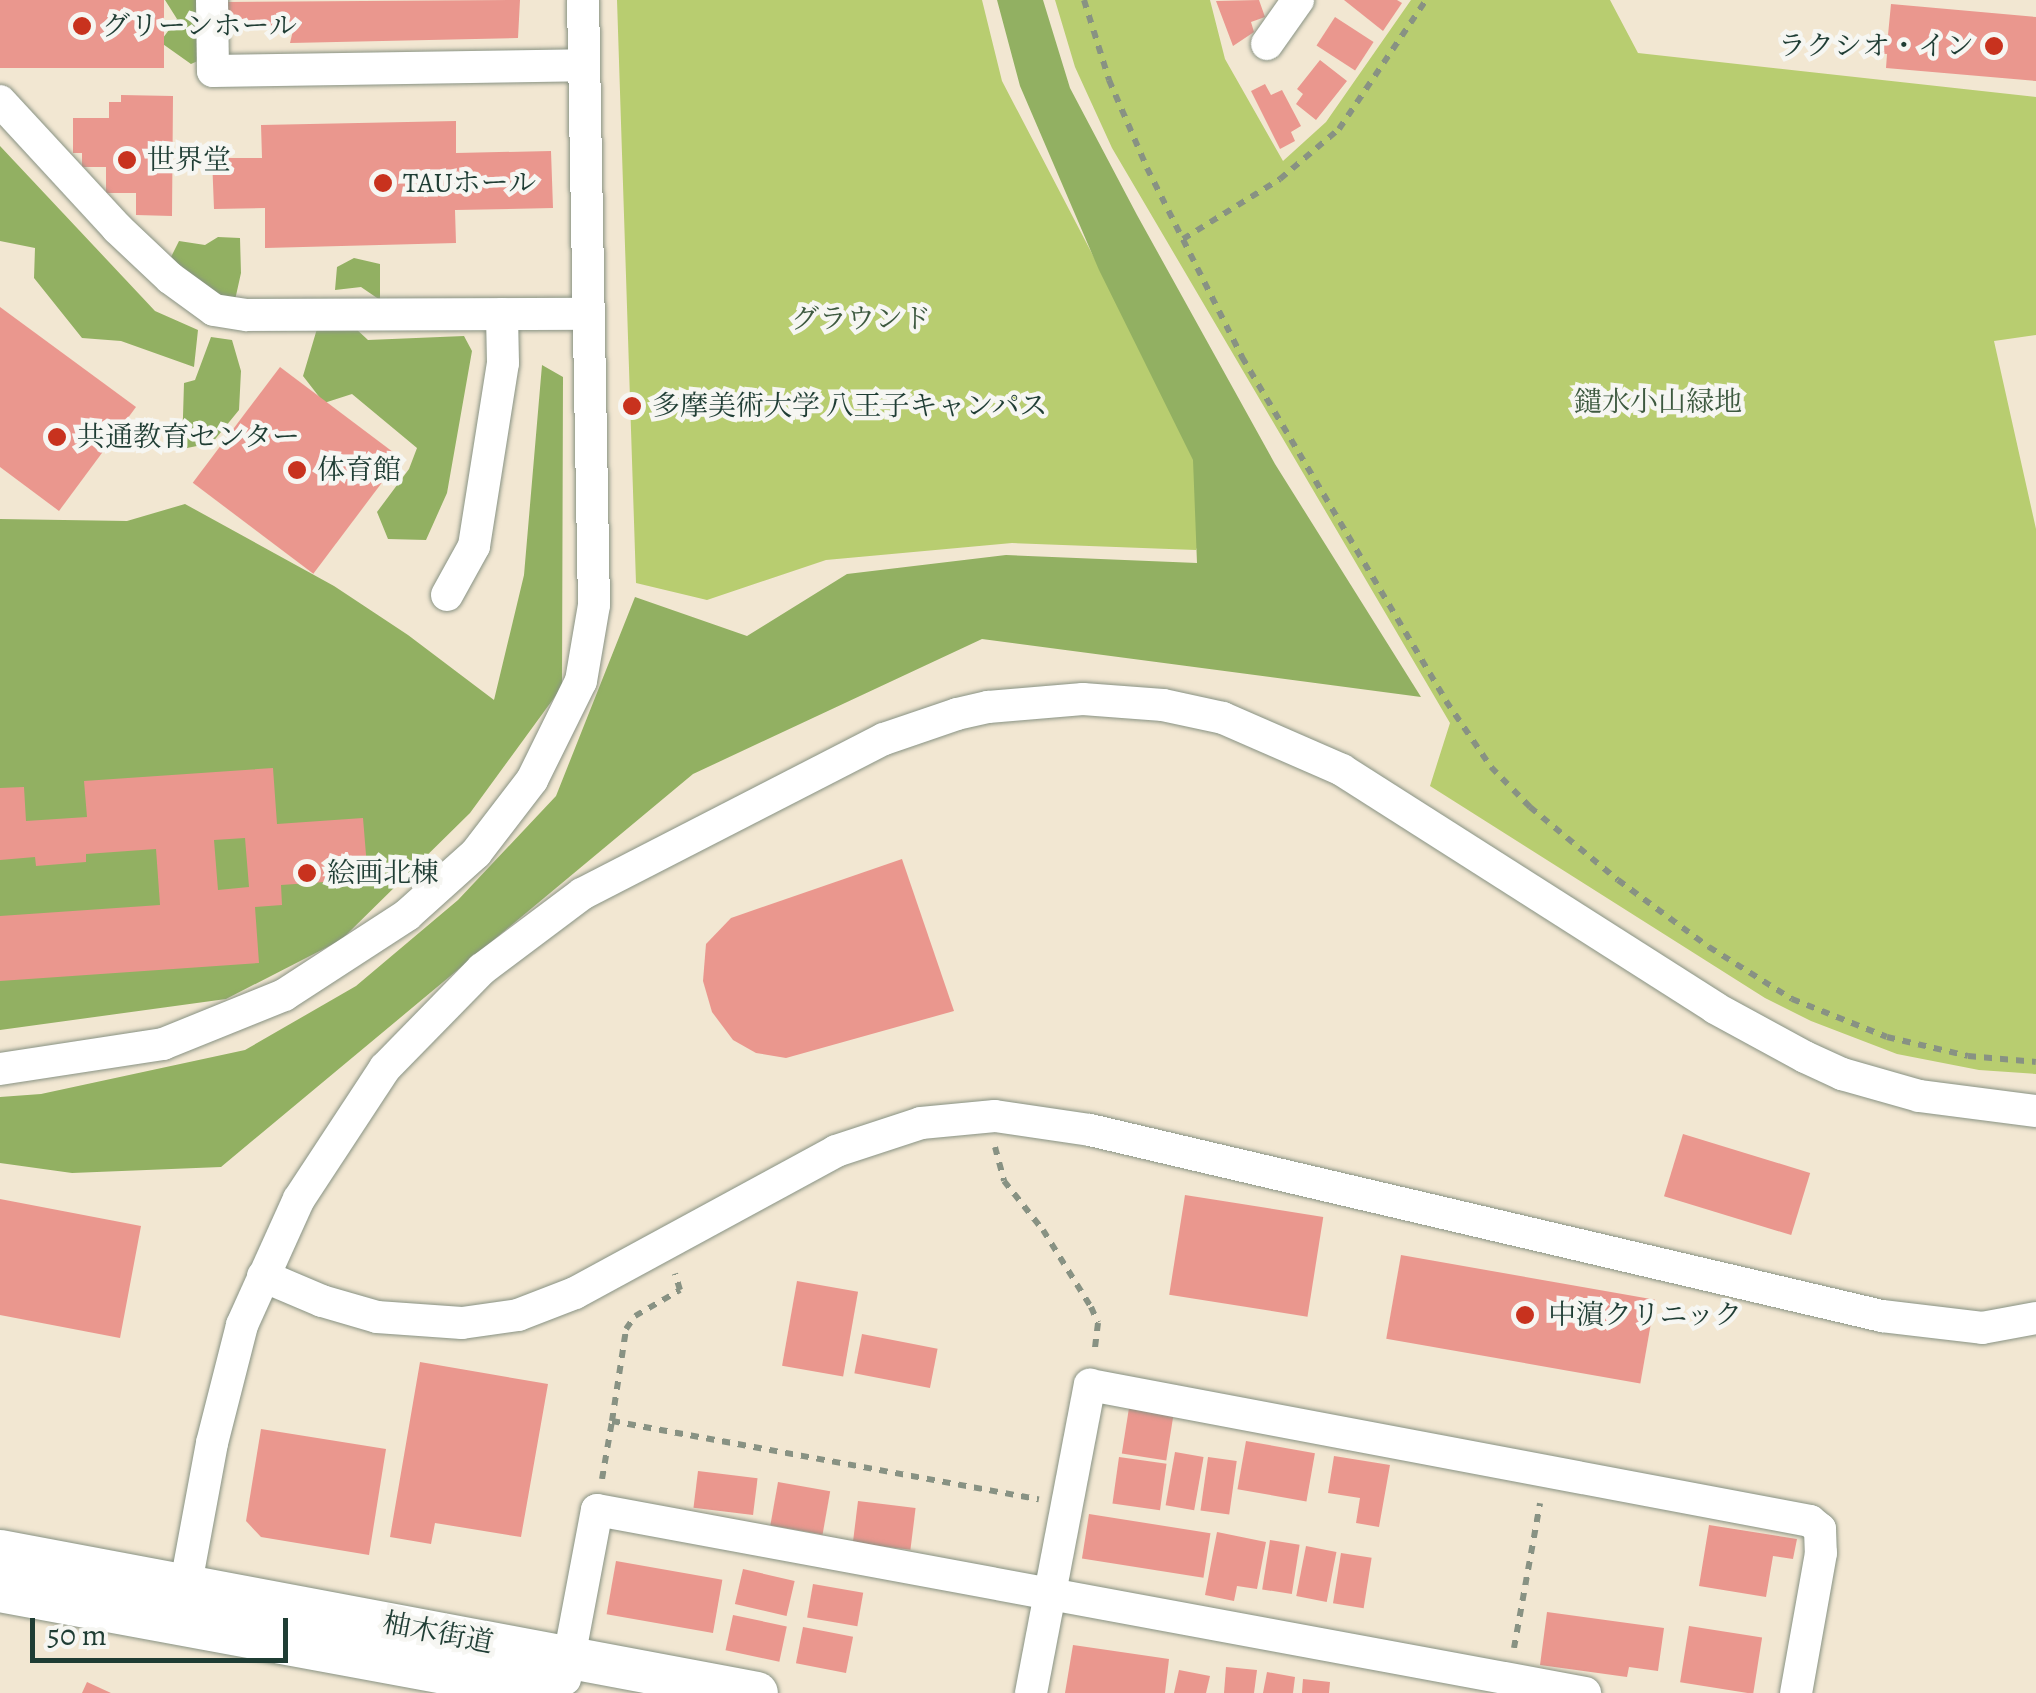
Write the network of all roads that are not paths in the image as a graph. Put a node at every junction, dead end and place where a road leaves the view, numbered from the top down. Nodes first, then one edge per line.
1 (212, 0) edge
2 (583, 0) edge
3 (1298, 0) edge
4 (1268, 44) dead end
5 (584, 65) junction
6 (0, 101) edge
7 (502, 314) junction
8 (587, 314) junction
9 (448, 595) dead end
10 (0, 1069) edge
11 (2036, 1112) edge
12 (263, 1276) junction
13 (2036, 1318) edge
14 (0, 1551) edge
15 (0, 1591) edge
16 (1048, 1595) junction
17 (182, 1605) junction
18 (561, 1681) edge
19 (758, 1693) edge
20 (1031, 1693) edge
21 (1585, 1693) edge
22 (1796, 1693) edge

1 - 5 street
2 - 5 street
3 - 4 street
5 - 8 street
6 - 7 street
7 - 8 street
7 - 9 street
8 - 10 street
11 - 12 street
12 - 13 street
12 - 17 street
14 - 17 main road, 柚木街道
15 - 17 main road, 柚木街道
16 - 18 street
16 - 20 street
16 - 21 street
16 - 22 street
17 - 18 main road, 柚木街道
18 - 19 main road, 柚木街道

